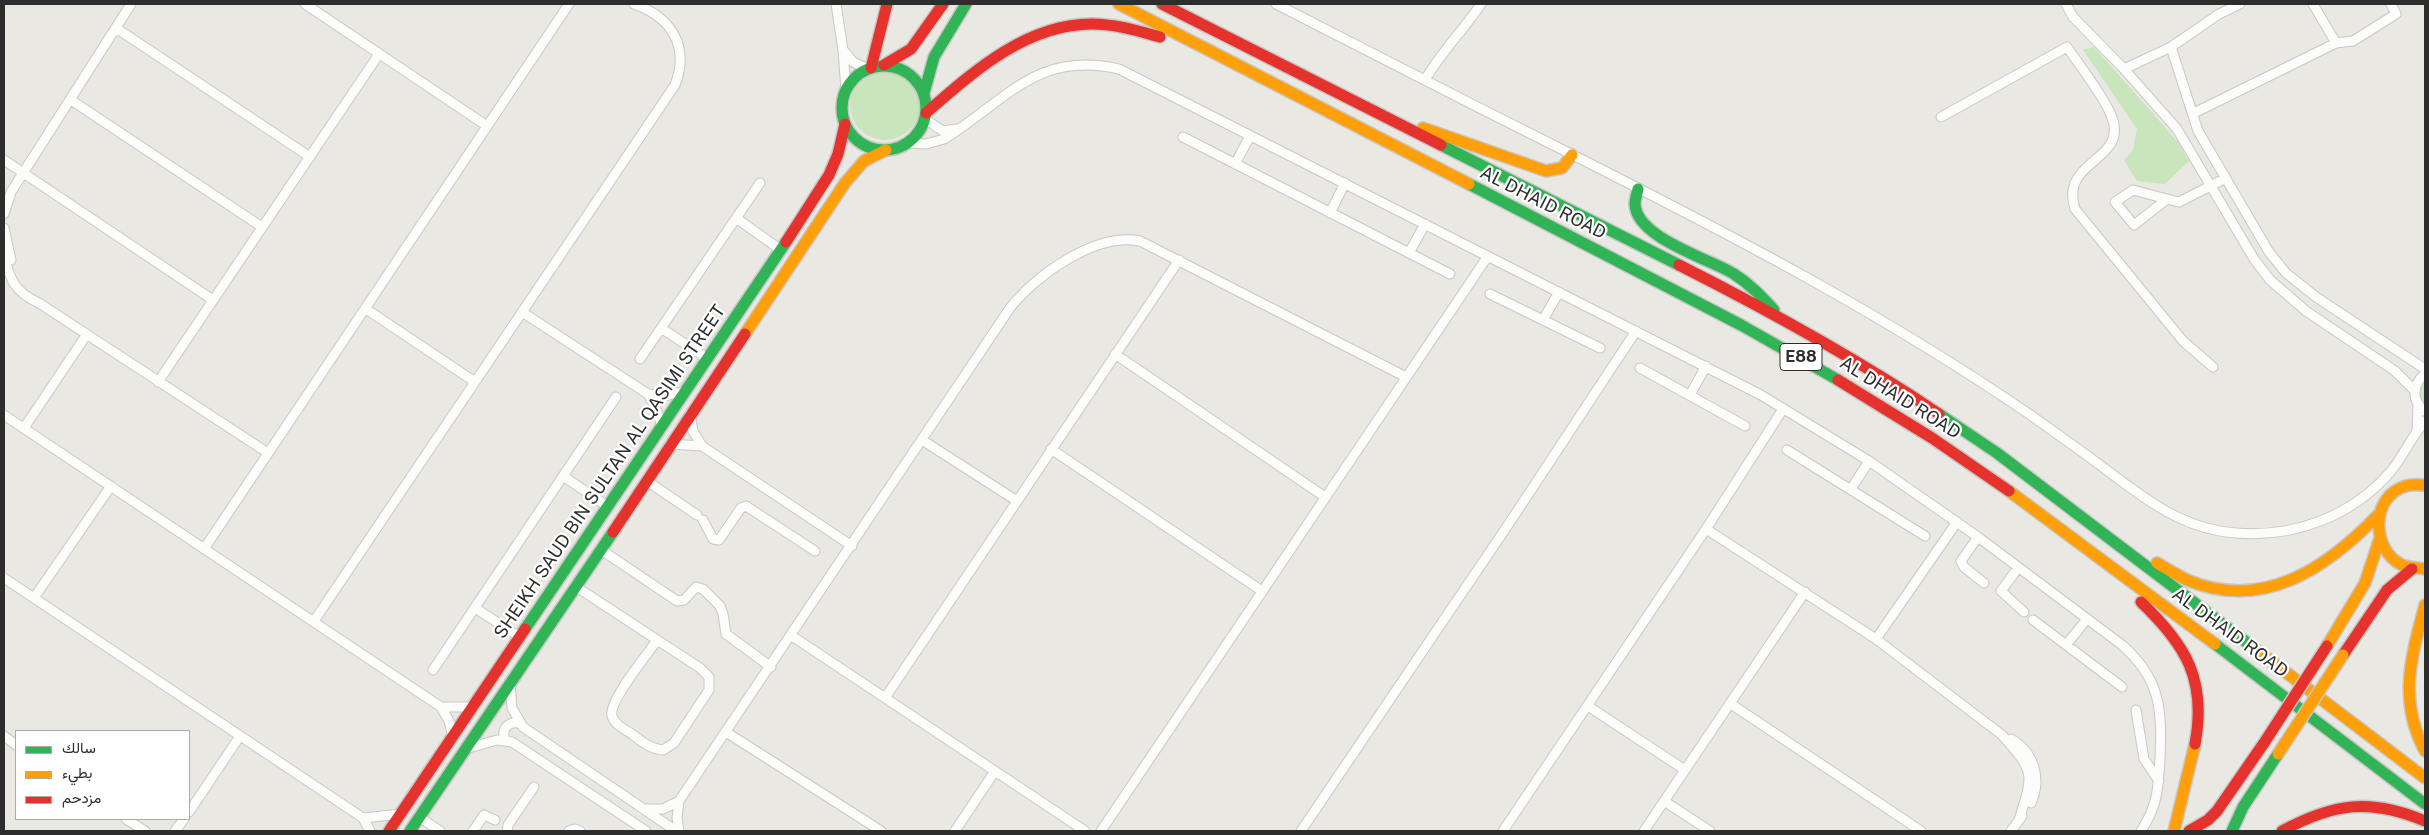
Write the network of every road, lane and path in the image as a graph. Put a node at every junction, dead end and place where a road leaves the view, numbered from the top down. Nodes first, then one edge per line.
1 (131, 4) edge
2 (305, 4) edge
3 (569, 4) edge
4 (634, 4) edge
5 (836, 4) edge
6 (887, 4) edge
7 (943, 4) edge
8 (966, 4) edge
9 (1119, 4) edge
10 (1162, 4) edge
11 (1180, 4) edge
12 (1276, 4) edge
13 (1481, 4) edge
14 (2066, 4) edge
15 (2240, 4) edge
16 (2313, 4) edge
17 (2390, 4) edge
18 (116, 28) junction
19 (2336, 43) junction
20 (2171, 47) junction
21 (843, 50) junction
22 (379, 54) junction
23 (883, 66) junction
24 (869, 68) junction
25 (2124, 69) junction
26 (1425, 80) junction
27 (846, 90) junction
28 (924, 93) junction
29 (70, 100) junction
30 (1377, 113) junction
31 (2194, 113) junction
32 (926, 116) junction
33 (1941, 117) dead end
34 (845, 124) junction
35 (487, 126) junction
36 (1403, 126) junction
37 (960, 128) junction
38 (1366, 133) junction
39 (1250, 136) junction
40 (1184, 137) dead end
41 (907, 143) junction
42 (886, 150) junction
43 (1572, 155) junction
44 (310, 157) junction
45 (4, 160) edge
46 (1235, 164) junction
47 (24, 172) junction
48 (2226, 178) junction
49 (760, 183) dead end
50 (1345, 183) junction
51 (2210, 186) junction
52 (1638, 188) junction
53 (11, 192) junction
54 (2167, 199) junction
55 (4, 201) edge
56 (1330, 213) junction
57 (4, 214) edge
58 (736, 218) junction
59 (1425, 224) junction
60 (262, 227) junction
61 (4, 228) edge
62 (781, 250) junction
63 (5, 251) edge
64 (1409, 253) junction
65 (1488, 256) junction
66 (1179, 260) junction
67 (1450, 274) dead end
68 (1559, 292) junction
69 (1490, 294) dead end
70 (214, 300) junction
71 (366, 309) junction
72 (522, 312) junction
73 (1780, 318) junction
74 (1543, 320) junction
75 (661, 328) junction
76 (1636, 331) junction
77 (88, 334) junction
78 (1600, 348) dead end
79 (1115, 354) junction
80 (640, 359) dead end
81 (708, 359) junction
82 (1706, 366) junction
83 (2214, 367) dead end
84 (1640, 368) dead end
85 (2425, 369) edge
86 (2425, 374) edge
87 (1406, 377) junction
88 (158, 382) junction
89 (475, 382) junction
90 (2414, 390) junction
91 (684, 391) junction
92 (648, 394) junction
93 (1690, 395) junction
94 (616, 397) dead end
95 (2422, 408) edge
96 (1783, 409) junction
97 (690, 414) junction
98 (4, 415) edge
99 (2425, 421) edge
100 (662, 426) junction
101 (1745, 426) dead end
102 (24, 428) junction
103 (2417, 432) junction
104 (922, 440) junction
105 (670, 444) junction
106 (702, 446) junction
107 (1052, 449) junction
108 (1787, 450) dead end
109 (268, 453) junction
110 (1869, 461) junction
111 (563, 476) junction
112 (647, 481) junction
113 (2424, 484) edge
114 (111, 486) junction
115 (1851, 489) junction
116 (1325, 497) junction
117 (1017, 501) junction
118 (607, 506) junction
119 (2378, 515) junction
120 (1957, 522) junction
121 (1706, 528) junction
122 (2098, 530) junction
123 (1925, 536) dead end
124 (1978, 537) junction
125 (2379, 541) junction
126 (852, 546) junction
127 (204, 549) junction
128 (600, 549) junction
129 (2088, 550) junction
130 (815, 551) dead end
131 (2018, 568) junction
132 (2412, 569) junction
133 (2425, 569) edge
134 (4, 578) edge
135 (1984, 583) dead end
136 (575, 586) junction
137 (1262, 591) junction
138 (1805, 592) junction
139 (34, 598) junction
140 (2425, 605) edge
141 (475, 608) junction
142 (2024, 612) dead end
143 (2087, 619) junction
144 (2033, 620) dead end
145 (314, 621) junction
146 (792, 636) junction
147 (520, 637) junction
148 (1876, 639) junction
149 (657, 640) junction
150 (2066, 645) junction
151 (771, 667) junction
152 (433, 670) dead end
153 (510, 682) junction
154 (2122, 687) dead end
155 (885, 698) junction
156 (1731, 704) junction
157 (1588, 706) junction
158 (441, 707) junction
159 (472, 707) junction
160 (2136, 710) dead end
161 (519, 723) junction
162 (726, 732) junction
163 (2002, 735) junction
164 (4, 736) edge
165 (240, 736) junction
166 (453, 736) junction
167 (505, 740) junction
168 (15, 744) edge
169 (465, 749) junction
170 (2425, 751) edge
171 (1685, 770) junction
172 (996, 771) junction
173 (2425, 778) edge
174 (2159, 781) junction
175 (534, 787) dead end
176 (680, 802) junction
177 (1664, 802) junction
178 (2425, 804) edge
179 (644, 809) junction
180 (190, 811) edge
181 (401, 814) junction
182 (419, 817) junction
183 (363, 818) junction
184 (128, 820) edge
185 (183, 820) edge
186 (2019, 820) junction
187 (2425, 820) edge
188 (502, 826) edge
189 (643, 830) edge
190 (145, 831) edge
191 (175, 831) edge
192 (370, 831) edge
193 (389, 831) edge
194 (410, 831) edge
195 (440, 831) edge
196 (473, 831) edge
197 (568, 831) edge
198 (580, 831) edge
199 (677, 831) edge
200 (881, 831) edge
201 (955, 831) edge
202 (1085, 831) edge
203 (1101, 831) edge
204 (1300, 831) edge
205 (1503, 831) edge
206 (1644, 831) edge
207 (1710, 831) edge
208 (1921, 831) edge
209 (2011, 831) edge
210 (2141, 831) edge
211 (2174, 831) edge
212 (2189, 831) edge
213 (2232, 831) edge
214 (2282, 831) edge

1 - 18 street
2 - 22 street
3 - 35 street
4 - 72 street
5 - 21 street
6 - 24 main road
7 - 23 main road
8 - 28 main road
9 - 38 main road, AL DHAID ROAD / E88
10 - 30 main road, AL DHAID ROAD / E88
11 - 30 main road
12 - 26 street
13 - 26 street
14 - 25 street
15 - 20 street
16 - 19 street
17 - 19 street
18 - 29 street
18 - 44 street
19 - 31 street
20 - 25 street
20 - 31 street
21 - 24 street
21 - 27 street
22 - 35 street
22 - 44 street
23 - 24 main road
23 - 28 main road
24 - 27 main road
25 - 51 street
26 - 43 street
27 - 34 main road
28 - 32 main road
29 - 47 street
29 - 60 street
30 - 36 main road, AL DHAID ROAD / E88
31 - 48 street
32 - 37 street
32 - 38 main road
32 - 41 main road
33 - 83 street
34 - 42 main road
34 - 62 main road, SHEIKH SAUD BIN SULTAN AL QASIMI STREET
35 - 71 street
36 - 43 main road
36 - 73 main road, AL DHAID ROAD / E88
37 - 39 street
37 - 41 street
38 - 129 main road, AL DHAID ROAD / E88
39 - 46 street
39 - 50 street
40 - 46 street
41 - 42 main road
42 - 97 main road, SHEIKH SAUD BIN SULTAN AL QASIMI STREET
43 - 52 street
44 - 60 street
45 - 47 street
46 - 56 street
47 - 53 street
47 - 70 street
48 - 51 street
48 - 85 street
49 - 58 street
50 - 56 street
50 - 59 street
51 - 54 street
51 - 90 street
52 - 73 main road
52 - 103 street
53 - 55 street
53 - 57 street
54 - 54 street
56 - 64 street
58 - 62 street
58 - 75 street
59 - 64 street
59 - 65 street
60 - 70 street
61 - 63 street
62 - 81 main road, SHEIKH SAUD BIN SULTAN AL QASIMI STREET
63 - 77 street
64 - 67 street
65 - 68 street
65 - 87 street
66 - 79 street
66 - 87 street
66 - 104 street
68 - 74 street
68 - 76 street
69 - 74 street
70 - 88 street
71 - 89 street
71 - 109 street
72 - 89 street
72 - 92 street
73 - 122 main road, AL DHAID ROAD / E88
74 - 78 street
75 - 80 street
75 - 81 street
76 - 82 street
76 - 204 street
77 - 88 street
77 - 102 street
79 - 107 street
79 - 116 street
81 - 91 main road, SHEIKH SAUD BIN SULTAN AL QASIMI STREET
82 - 93 street
82 - 96 street
84 - 93 street
86 - 90 street
87 - 116 street
88 - 109 street
89 - 145 street
90 - 95 street
91 - 92 street
91 - 97 main road
91 - 100 main road, SHEIKH SAUD BIN SULTAN AL QASIMI STREET
92 - 100 street
93 - 101 street
94 - 111 street
95 - 103 street
96 - 110 street
96 - 121 street
97 - 105 main road, SHEIKH SAUD BIN SULTAN AL QASIMI STREET
97 - 106 street
98 - 102 street
99 - 103 street
100 - 118 main road, SHEIKH SAUD BIN SULTAN AL QASIMI STREET
102 - 114 street
104 - 117 street
104 - 126 street
105 - 106 street
105 - 112 main road, SHEIKH SAUD BIN SULTAN AL QASIMI STREET
106 - 126 street
107 - 117 street
107 - 137 street
108 - 115 street
109 - 127 street
110 - 115 street
110 - 120 street
111 - 118 street
111 - 141 street
112 - 128 main road, SHEIKH SAUD BIN SULTAN AL QASIMI STREET
112 - 130 street
113 - 119 main road
114 - 127 street
114 - 139 street
115 - 123 street
116 - 137 street
117 - 155 street
118 - 147 main road, SHEIKH SAUD BIN SULTAN AL QASIMI STREET
119 - 122 main road
119 - 125 main road
120 - 124 street
120 - 148 street
121 - 138 street
121 - 157 street
122 - 173 main road, AL DHAID ROAD / E88
124 - 131 street
124 - 135 street
125 - 132 main road
125 - 212 main road, bridge
126 - 146 street
127 - 145 street
128 - 136 main road, SHEIKH SAUD BIN SULTAN AL QASIMI STREET
128 - 151 street
129 - 178 main road, AL DHAID ROAD / E88
129 - 211 main road
131 - 142 street
131 - 143 street
132 - 133 main road
132 - 213 main road, bridge
134 - 139 street
136 - 149 street
136 - 153 main road, SHEIKH SAUD BIN SULTAN AL QASIMI STREET
137 - 203 street
138 - 148 street
138 - 156 street
139 - 165 street
140 - 170 main road
141 - 147 street
141 - 152 street
143 - 150 street
143 - 174 street
144 - 150 street
145 - 158 street
146 - 151 street
146 - 155 street
147 - 159 main road, SHEIKH SAUD BIN SULTAN AL QASIMI STREET
148 - 163 street
149 - 149 street
150 - 154 street
151 - 162 street
153 - 161 street
153 - 169 main road, SHEIKH SAUD BIN SULTAN AL QASIMI STREET
155 - 172 street
156 - 171 street
156 - 208 street
157 - 171 street
157 - 205 street
158 - 159 street
158 - 166 street
159 - 166 main road, SHEIKH SAUD BIN SULTAN AL QASIMI STREET
160 - 174 street
161 - 167 street
161 - 179 street
162 - 176 street
162 - 200 street
163 - 186 street
163 - 186 street
164 - 168 street
165 - 180 street
165 - 183 street
166 - 181 main road, SHEIKH SAUD BIN SULTAN AL QASIMI STREET
167 - 169 street
167 - 189 street
169 - 182 main road, SHEIKH SAUD BIN SULTAN AL QASIMI STREET
171 - 177 street
172 - 201 street
172 - 202 street
174 - 210 street
175 - 188 street
176 - 179 street
176 - 199 street
177 - 206 street
177 - 207 street
179 - 199 street
181 - 183 street
181 - 193 main road, SHEIKH SAUD BIN SULTAN AL QASIMI STREET
182 - 194 main road, SHEIKH SAUD BIN SULTAN AL QASIMI STREET
182 - 195 street
183 - 192 street
184 - 190 street
185 - 191 street
186 - 209 street
187 - 214 main road
188 - 196 street
197 - 198 street

